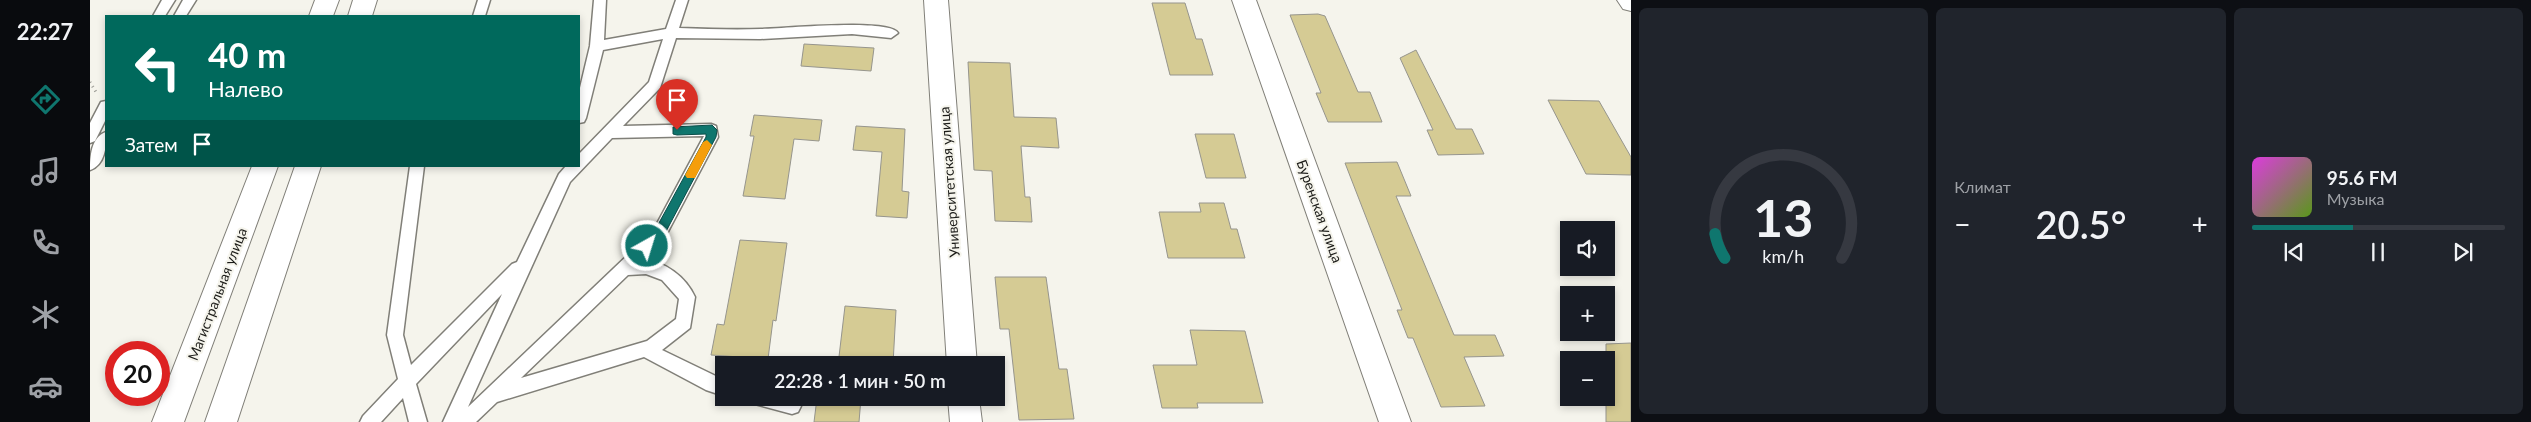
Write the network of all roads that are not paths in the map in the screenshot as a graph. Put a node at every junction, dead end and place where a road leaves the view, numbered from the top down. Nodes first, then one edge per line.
1 (168, 0) edge
2 (190, 0) edge
3 (327, 0) edge
4 (365, 0) edge
5 (484, 0) edge
6 (600, 0) edge
7 (682, 0) edge
8 (936, 0) edge
9 (1244, 0) edge
10 (1629, 0) edge
11 (1631, 3) edge
12 (160, 15) edge
13 (181, 15) edge
14 (321, 15) edge
15 (360, 15) edge
16 (479, 15) edge
17 (671, 33) junction
18 (891, 33) dead end
19 (597, 46) junction
20 (105, 108) edge
21 (580, 114) edge
22 (608, 132) junction
23 (90, 137) edge
24 (105, 140) edge
25 (580, 162) edge
26 (90, 164) edge
27 (265, 167) edge
28 (308, 167) edge
29 (417, 167) edge
30 (565, 172) edge
31 (526, 262) junction
32 (624, 268) junction
33 (644, 350) junction
34 (961, 356) edge
35 (408, 380) junction
36 (715, 385) edge
37 (492, 395) junction
38 (965, 406) edge
39 (168, 422) edge
40 (221, 422) edge
41 (369, 422) edge
42 (418, 422) edge
43 (452, 422) edge
44 (464, 422) edge
45 (966, 422) edge
46 (1395, 422) edge

1 - 12 lane
2 - 13 lane
3 - 14 street
4 - 15 street
5 - 16 lane
6 - 19 lane
7 - 17 lane
8 - 34 street, Университетская улица
9 - 46 street, Буренская улица
10 - 11 street
17 - 18 lane
17 - 19 lane
17 - 22 lane
19 - 21 lane
20 - 23 lane
22 - 25 lane
22 - 32 lane
24 - 26 lane
27 - 39 street, Магистральная улица
28 - 40 street
29 - 35 lane
30 - 31 lane
31 - 35 lane
31 - 43 lane
32 - 33 lane
32 - 37 lane
33 - 36 lane
33 - 37 lane
35 - 41 lane
35 - 42 lane
37 - 44 lane
38 - 45 street

